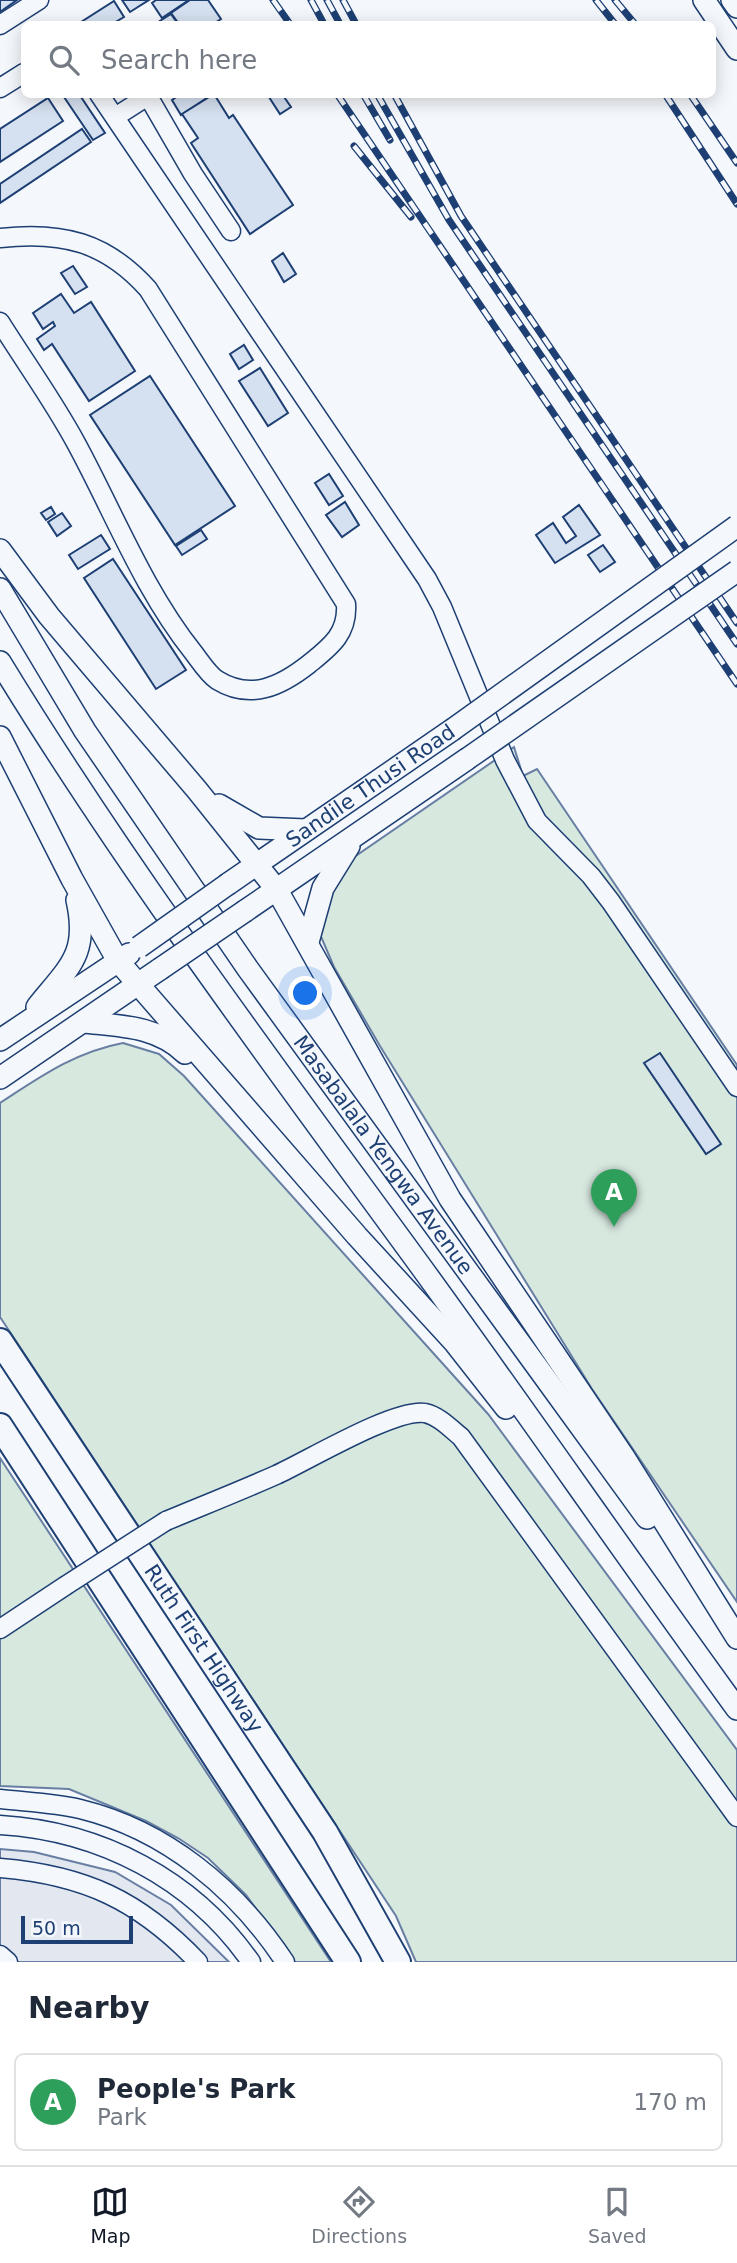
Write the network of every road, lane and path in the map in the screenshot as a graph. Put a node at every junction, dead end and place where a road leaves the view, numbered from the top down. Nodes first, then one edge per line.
1 (38, 0) edge
2 (704, 0) edge
3 (732, 0) edge
4 (737, 7) edge
5 (0, 25) edge
6 (737, 49) edge
7 (21, 75) edge
8 (0, 88) edge
9 (102, 98) edge
10 (145, 98) edge
11 (152, 98) edge
12 (115, 117) junction
13 (231, 231) dead end
14 (0, 237) edge
15 (0, 321) edge
16 (737, 526) edge
17 (0, 550) edge
18 (737, 571) edge
19 (0, 589) edge
20 (0, 662) edge
21 (0, 737) edge
22 (197, 790) junction
23 (306, 830) junction
24 (356, 835) junction
25 (258, 864) junction
26 (72, 879) junction
27 (277, 890) junction
28 (308, 942) junction
29 (118, 961) junction
30 (138, 985) junction
31 (84, 1022) junction
32 (23, 1025) junction
33 (0, 1040) edge
34 (0, 1078) edge
35 (737, 1087) edge
36 (251, 1115) junction
37 (0, 1341) edge
38 (0, 1426) edge
39 (656, 1597) junction
40 (0, 1629) edge
41 (737, 1640) edge
42 (737, 1709) edge
43 (0, 1799) edge
44 (737, 1817) edge
45 (0, 1825) edge
46 (0, 1868) edge
47 (0, 1955) edge
48 (8, 1962) edge
49 (198, 1962) edge
50 (251, 1962) edge
51 (285, 1962) edge
52 (348, 1962) edge
53 (398, 1962) edge

1 - 5 street
2 - 6 main road
3 - 4 main road
7 - 8 street
9 - 12 street
10 - 12 street
11 - 13 street
12 - 35 street
14 - 15 street
16 - 23 main road, Sandile Thusi Road, bridge
17 - 22 main road
18 - 24 main road, Sandile Thusi Road, bridge
19 - 41 main road, Masabalala Yengwa Avenue
20 - 39 main road, Masabalala Yengwa Avenue
21 - 26 main road
22 - 23 main road
22 - 25 main road
23 - 25 main road, Sandile Thusi Road
24 - 27 main road, Sandile Thusi Road
24 - 28 main road
25 - 27 main road
25 - 29 main road, Sandile Thusi Road, bridge
26 - 29 main road
26 - 32 main road
27 - 28 main road
27 - 30 main road, Sandile Thusi Road, bridge
28 - 41 main road
29 - 30 main road
29 - 32 main road, Sandile Thusi Road
30 - 31 main road, Sandile Thusi Road
30 - 36 main road
31 - 34 main road, Sandile Thusi Road
31 - 36 main road
32 - 33 main road, Sandile Thusi Road
36 - 39 main road
37 - 53 highway, Ruth First Highway
38 - 52 highway
39 - 42 main road, Masabalala Yengwa Avenue
40 - 44 street, bridge
43 - 51 street
45 - 50 street
46 - 49 street
47 - 48 street

